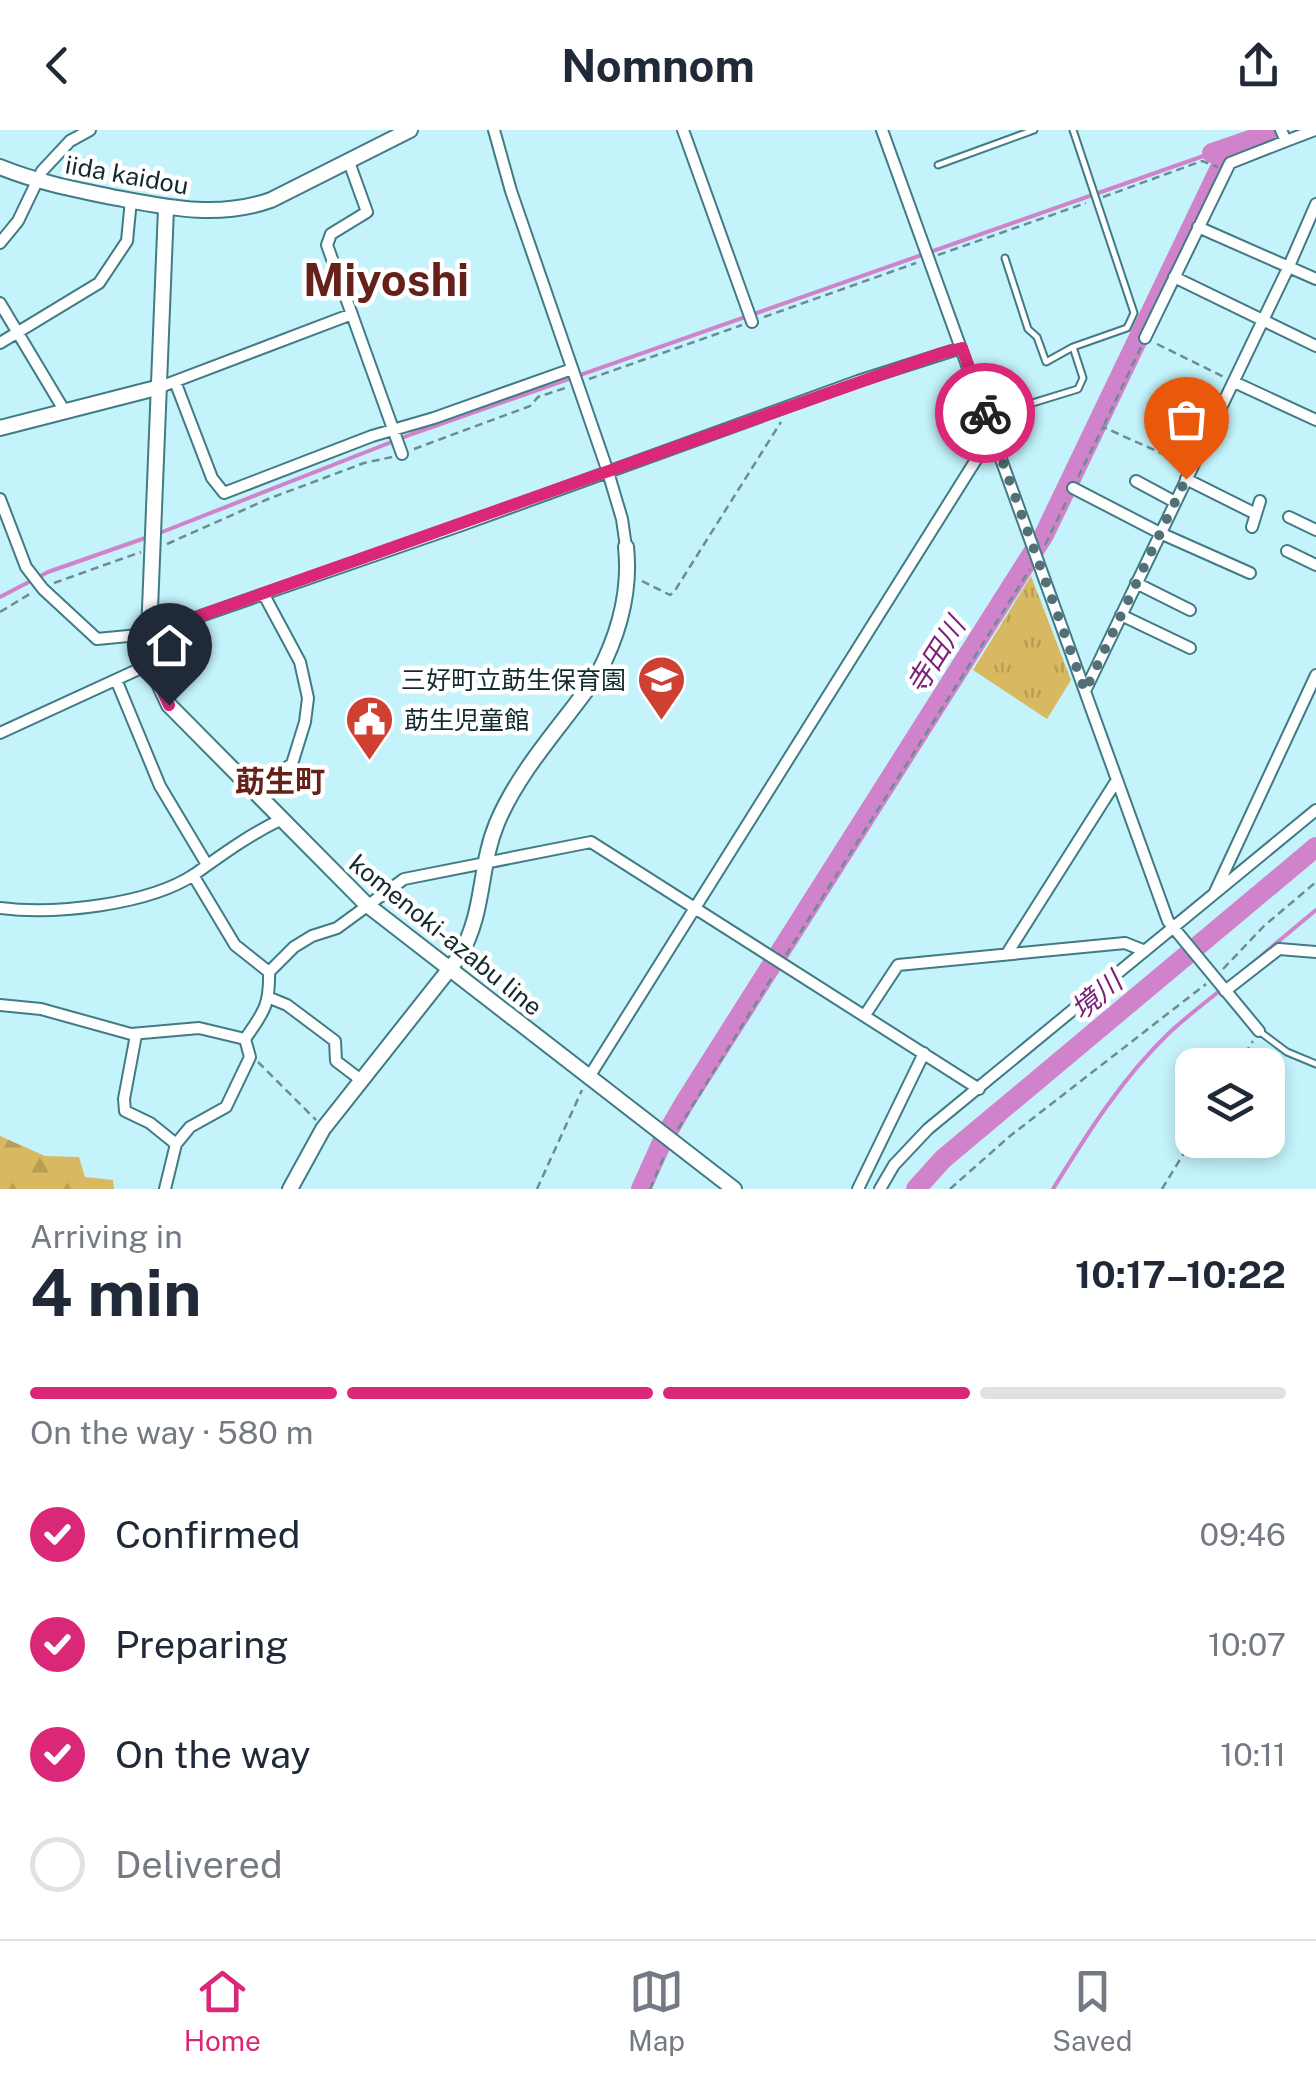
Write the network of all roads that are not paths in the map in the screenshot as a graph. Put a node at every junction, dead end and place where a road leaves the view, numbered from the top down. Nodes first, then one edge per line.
1 (90, 130) edge
2 (410, 130) edge
3 (494, 130) edge
4 (683, 130) edge
5 (882, 130) edge
6 (1034, 130) edge
7 (1073, 130) edge
8 (1315, 130) edge
9 (1283, 136) edge
10 (349, 162) junction
11 (938, 165) dead end
12 (0, 168) edge
13 (36, 181) junction
14 (130, 200) junction
15 (166, 208) junction
16 (1315, 208) edge
17 (1198, 227) junction
18 (0, 243) edge
19 (1005, 258) dead end
20 (1289, 266) junction
21 (1174, 277) junction
22 (1316, 279) edge
23 (0, 303) edge
24 (352, 314) junction
25 (1262, 320) junction
26 (752, 322) road end
27 (19, 330) junction
28 (1144, 338) road end
29 (0, 343) edge
30 (1316, 346) edge
31 (1073, 347) junction
32 (962, 348) junction
33 (572, 369) junction
34 (1234, 382) junction
35 (176, 384) junction
36 (160, 388) junction
37 (1014, 409) dead end
38 (64, 410) junction
39 (1316, 420) edge
40 (0, 428) edge
41 (394, 431) junction
42 (994, 439) junction
43 (401, 452) road end
44 (608, 472) junction
45 (1186, 479) junction
46 (1136, 481) dead end
47 (1073, 488) road end
48 (0, 498) edge
49 (1175, 502) junction
50 (1260, 502) dead end
51 (1256, 514) junction
52 (1289, 518) dead end
53 (1252, 527) dead end
54 (1316, 530) edge
55 (1160, 533) junction
56 (626, 547) joint
57 (1287, 551) dead end
58 (1316, 566) edge
59 (1250, 573) dead end
60 (1136, 583) junction
61 (264, 596) junction
62 (1190, 610) dead end
63 (1121, 615) junction
64 (148, 634) junction
65 (1190, 648) dead end
66 (150, 664) junction
67 (1316, 675) edge
68 (117, 682) junction
69 (1085, 691) junction
70 (0, 732) edge
71 (1116, 783) junction
72 (251, 791) junction
73 (1316, 810) edge
74 (280, 820) junction
75 (206, 863) junction
76 (486, 864) junction
77 (193, 875) junction
78 (1214, 895) junction
79 (366, 904) junction
80 (0, 908) edge
81 (695, 908) junction
82 (1173, 929) junction
83 (1145, 951) junction
84 (1008, 952) junction
85 (1316, 952) edge
86 (448, 970) junction
87 (269, 972) junction
88 (1225, 991) junction
89 (270, 998) junction
90 (0, 1004) edge
91 (865, 1015) junction
92 (1259, 1031) joint
93 (136, 1035) junction
94 (244, 1039) junction
95 (924, 1054) junction
96 (1316, 1064) edge
97 (589, 1078) junction
98 (360, 1080) junction
99 (979, 1089) junction
100 (176, 1144) junction
101 (165, 1189) edge
102 (290, 1189) edge
103 (734, 1189) edge
104 (858, 1189) edge
105 (880, 1189) edge

1 - 13 street
2 - 10 main road, iida kaidou
3 - 33 street
4 - 26 street
5 - 32 street
6 - 11 lane
7 - 31 lane
8 - 9 street
9 - 17 street
10 - 15 main road, iida kaidou
10 - 24 street
12 - 13 main road, iida kaidou
13 - 14 main road, iida kaidou
13 - 18 street
14 - 15 main road, iida kaidou
14 - 27 street
15 - 36 main road, komenoki-azabu line
16 - 20 street
17 - 20 street
17 - 21 street
19 - 31 lane
20 - 22 street
20 - 25 street
21 - 25 street
21 - 28 street
23 - 27 street
24 - 35 street
24 - 41 street
25 - 30 street
25 - 34 street
27 - 29 street
27 - 38 street
31 - 37 lane
32 - 42 street
32 - 44 street
33 - 41 street
33 - 44 street
34 - 39 street
34 - 45 street
35 - 36 street
35 - 41 street
36 - 38 main road
36 - 64 main road, komenoki-azabu line
38 - 40 main road
41 - 43 street
42 - 69 street
42 - 81 street
44 - 56 street
44 - 61 street
45 - 49 street
45 - 51 street
46 - 49 street
47 - 55 street
48 - 64 street
49 - 55 street
50 - 51 street
51 - 53 street
52 - 54 street
55 - 59 street
55 - 60 street
56 - 76 main road
57 - 58 street
60 - 62 street
60 - 63 street
61 - 64 street
61 - 72 street
63 - 65 street
63 - 69 street
64 - 66 main road, komenoki-azabu line
66 - 68 street
66 - 72 main road, komenoki-azabu line
67 - 78 street
68 - 70 street
68 - 75 street
69 - 71 street
71 - 82 street
71 - 84 street
72 - 74 main road, komenoki-azabu line
73 - 78 street
74 - 75 street
74 - 79 main road, komenoki-azabu line
75 - 77 street
76 - 79 street
76 - 81 street
76 - 86 main road
77 - 80 street
77 - 87 street
78 - 82 street
79 - 86 main road, komenoki-azabu line
79 - 87 street
81 - 91 street
81 - 97 street
82 - 83 street
82 - 88 street
83 - 84 street
83 - 99 street
84 - 91 street
85 - 88 street
86 - 97 main road, komenoki-azabu line
86 - 98 main road
87 - 89 street
88 - 92 street
89 - 94 street
89 - 98 street
90 - 93 street
91 - 95 street
92 - 96 lane
93 - 94 street
93 - 100 street
94 - 100 street
95 - 99 street
95 - 104 street
97 - 103 main road, komenoki-azabu line
98 - 102 main road
99 - 105 street
100 - 101 street

